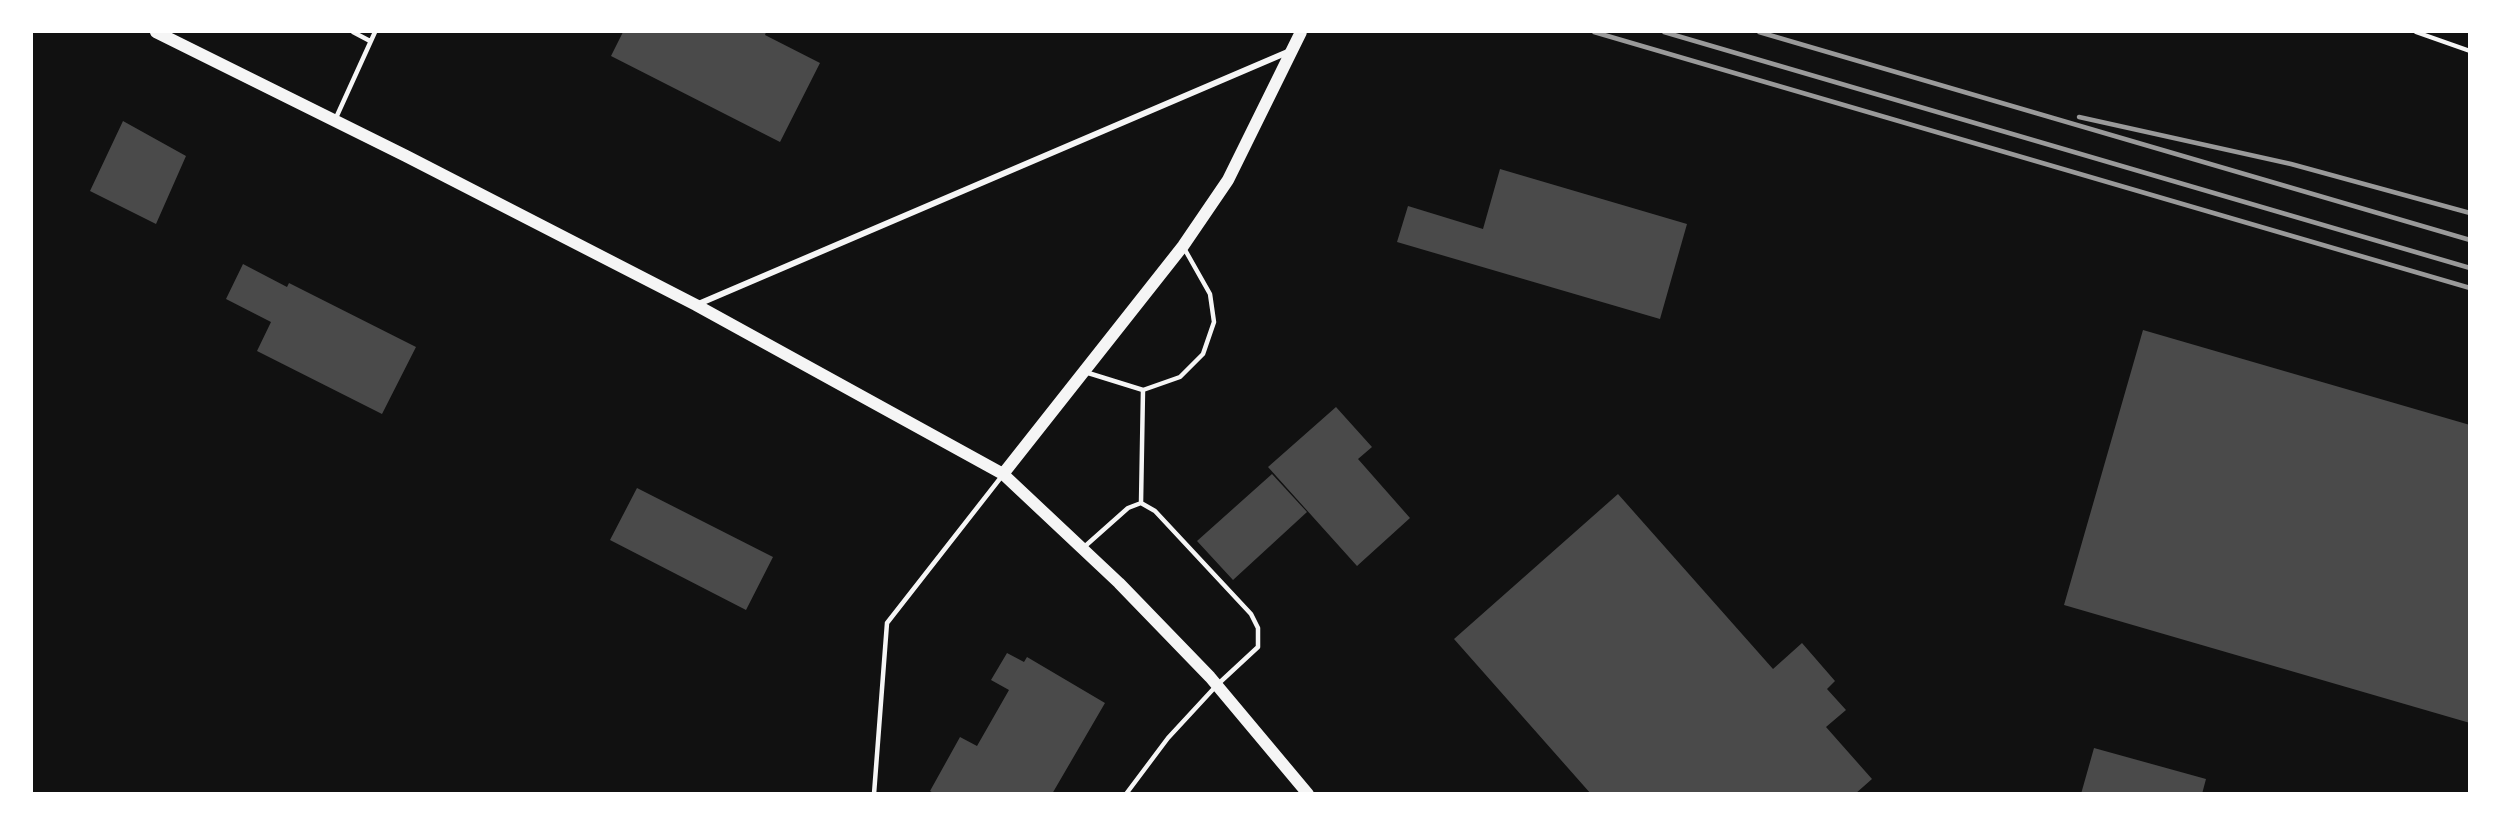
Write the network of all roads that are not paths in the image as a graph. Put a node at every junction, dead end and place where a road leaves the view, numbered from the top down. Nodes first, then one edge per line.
1 (156, 32) edge
2 (352, 32) edge
3 (375, 32) edge
4 (1301, 32) edge
5 (2416, 32) edge
6 (370, 41) junction
7 (1293, 49) junction
8 (2469, 51) edge
9 (335, 120) junction
10 (1183, 246) junction
11 (696, 305) junction
12 (1084, 371) junction
13 (1143, 390) junction
14 (1003, 474) junction
15 (1141, 503) junction
16 (1083, 548) junction
17 (1217, 686) junction
18 (874, 794) edge
19 (1126, 794) edge
20 (1308, 794) edge

1 - 9 main road
2 - 6 lane
3 - 6 lane
4 - 7 main road
5 - 8 lane
6 - 9 lane
7 - 10 main road
7 - 11 street
9 - 11 main road
10 - 12 main road
10 - 13 lane
11 - 14 main road
12 - 13 lane
12 - 14 main road
13 - 15 lane
14 - 16 main road
14 - 18 lane
15 - 16 lane
15 - 17 lane
16 - 17 main road
17 - 19 lane
17 - 20 main road

